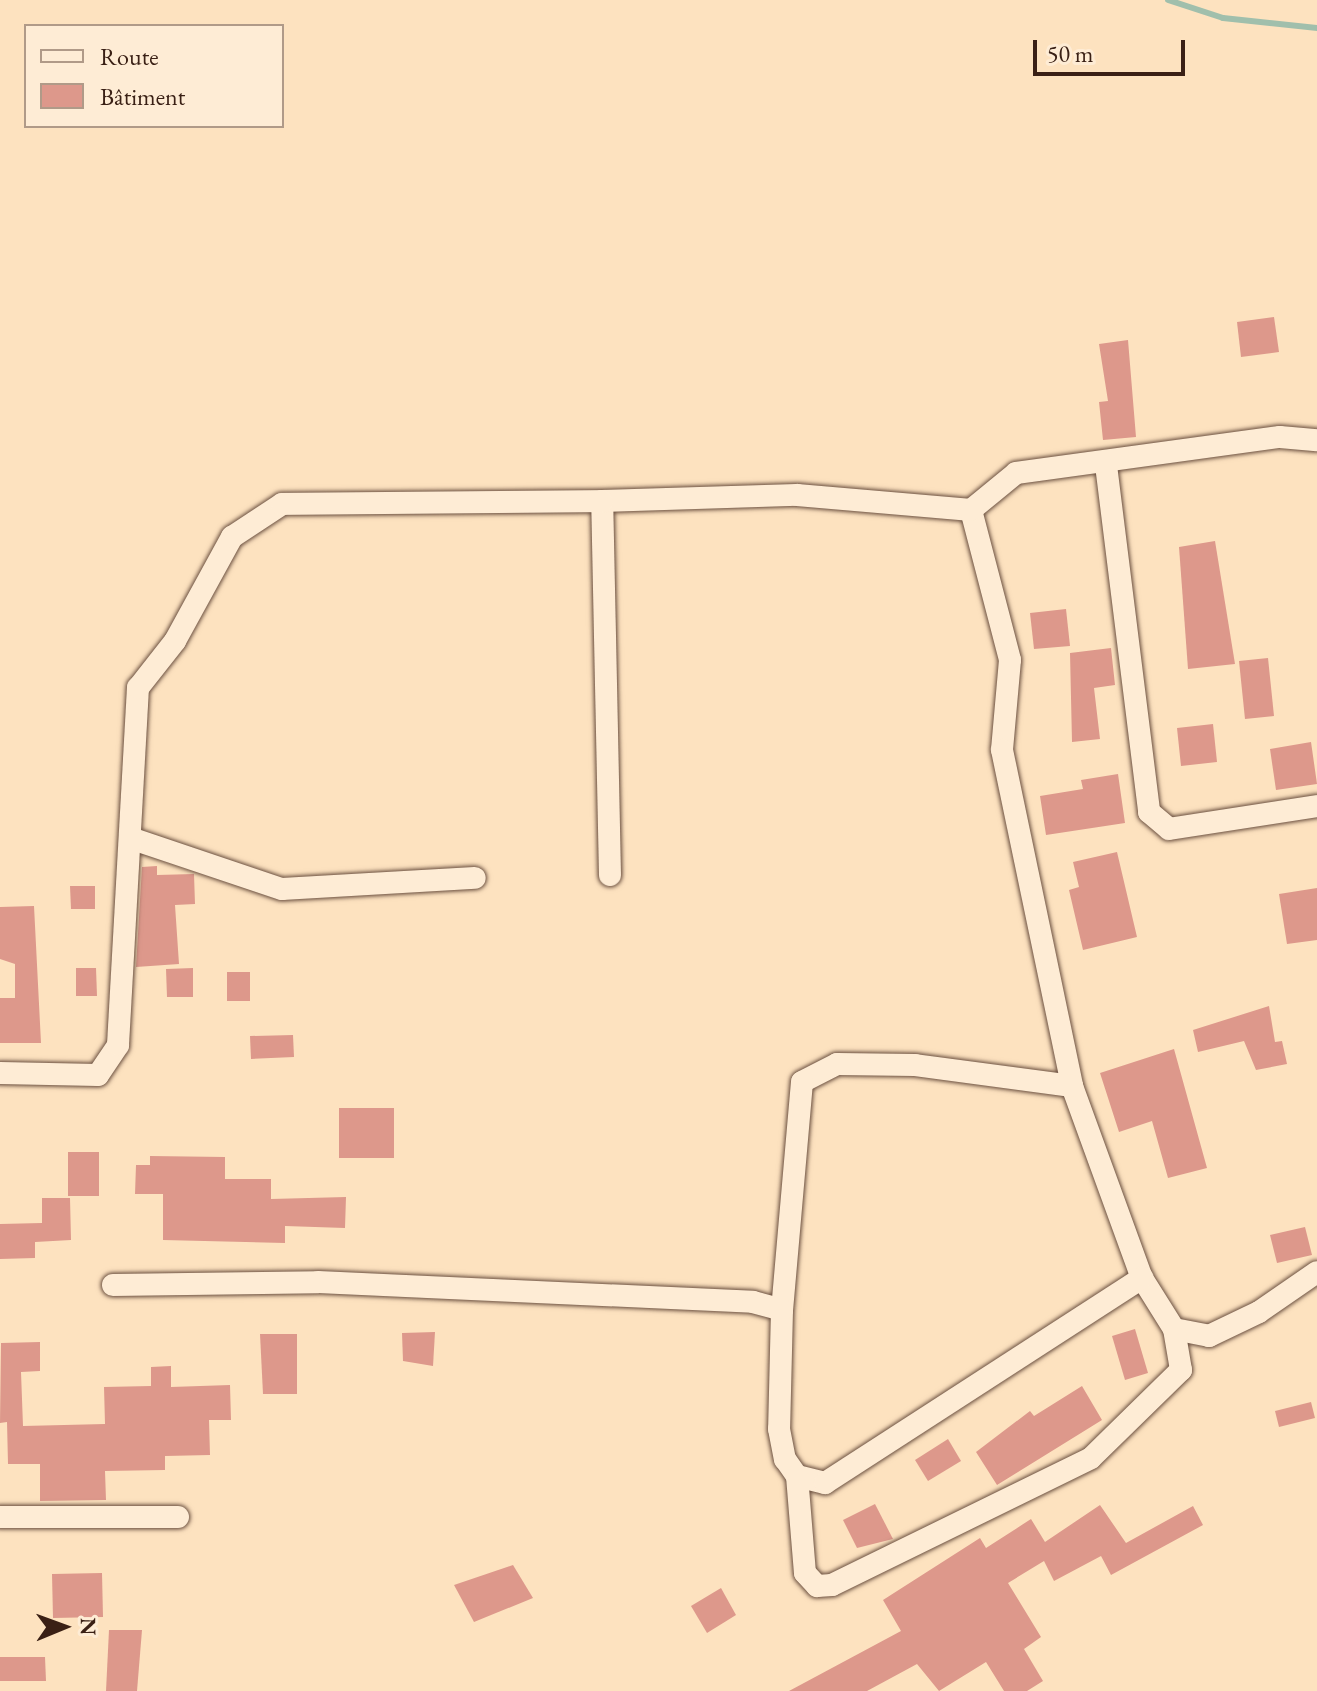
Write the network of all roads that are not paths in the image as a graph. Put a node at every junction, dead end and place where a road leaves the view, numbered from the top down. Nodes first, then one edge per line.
1 (1317, 440) edge
2 (1106, 465) junction
3 (602, 501) junction
4 (971, 510) junction
5 (1317, 806) edge
6 (133, 839) junction
7 (610, 875) dead end
8 (475, 878) dead end
9 (0, 1073) edge
10 (1072, 1086) junction
11 (1317, 1272) edge
12 (1142, 1278) junction
13 (113, 1285) dead end
14 (782, 1310) junction
15 (1174, 1329) junction
16 (797, 1476) junction
17 (0, 1517) edge
18 (178, 1517) dead end

1 - 2 street
2 - 4 street
2 - 5 street
3 - 4 street
3 - 6 street
3 - 7 street
4 - 10 street
6 - 8 street
6 - 9 street
10 - 12 street
10 - 14 street
11 - 15 street
12 - 15 street
12 - 16 street
13 - 14 street
14 - 16 street
15 - 16 street
17 - 18 street

